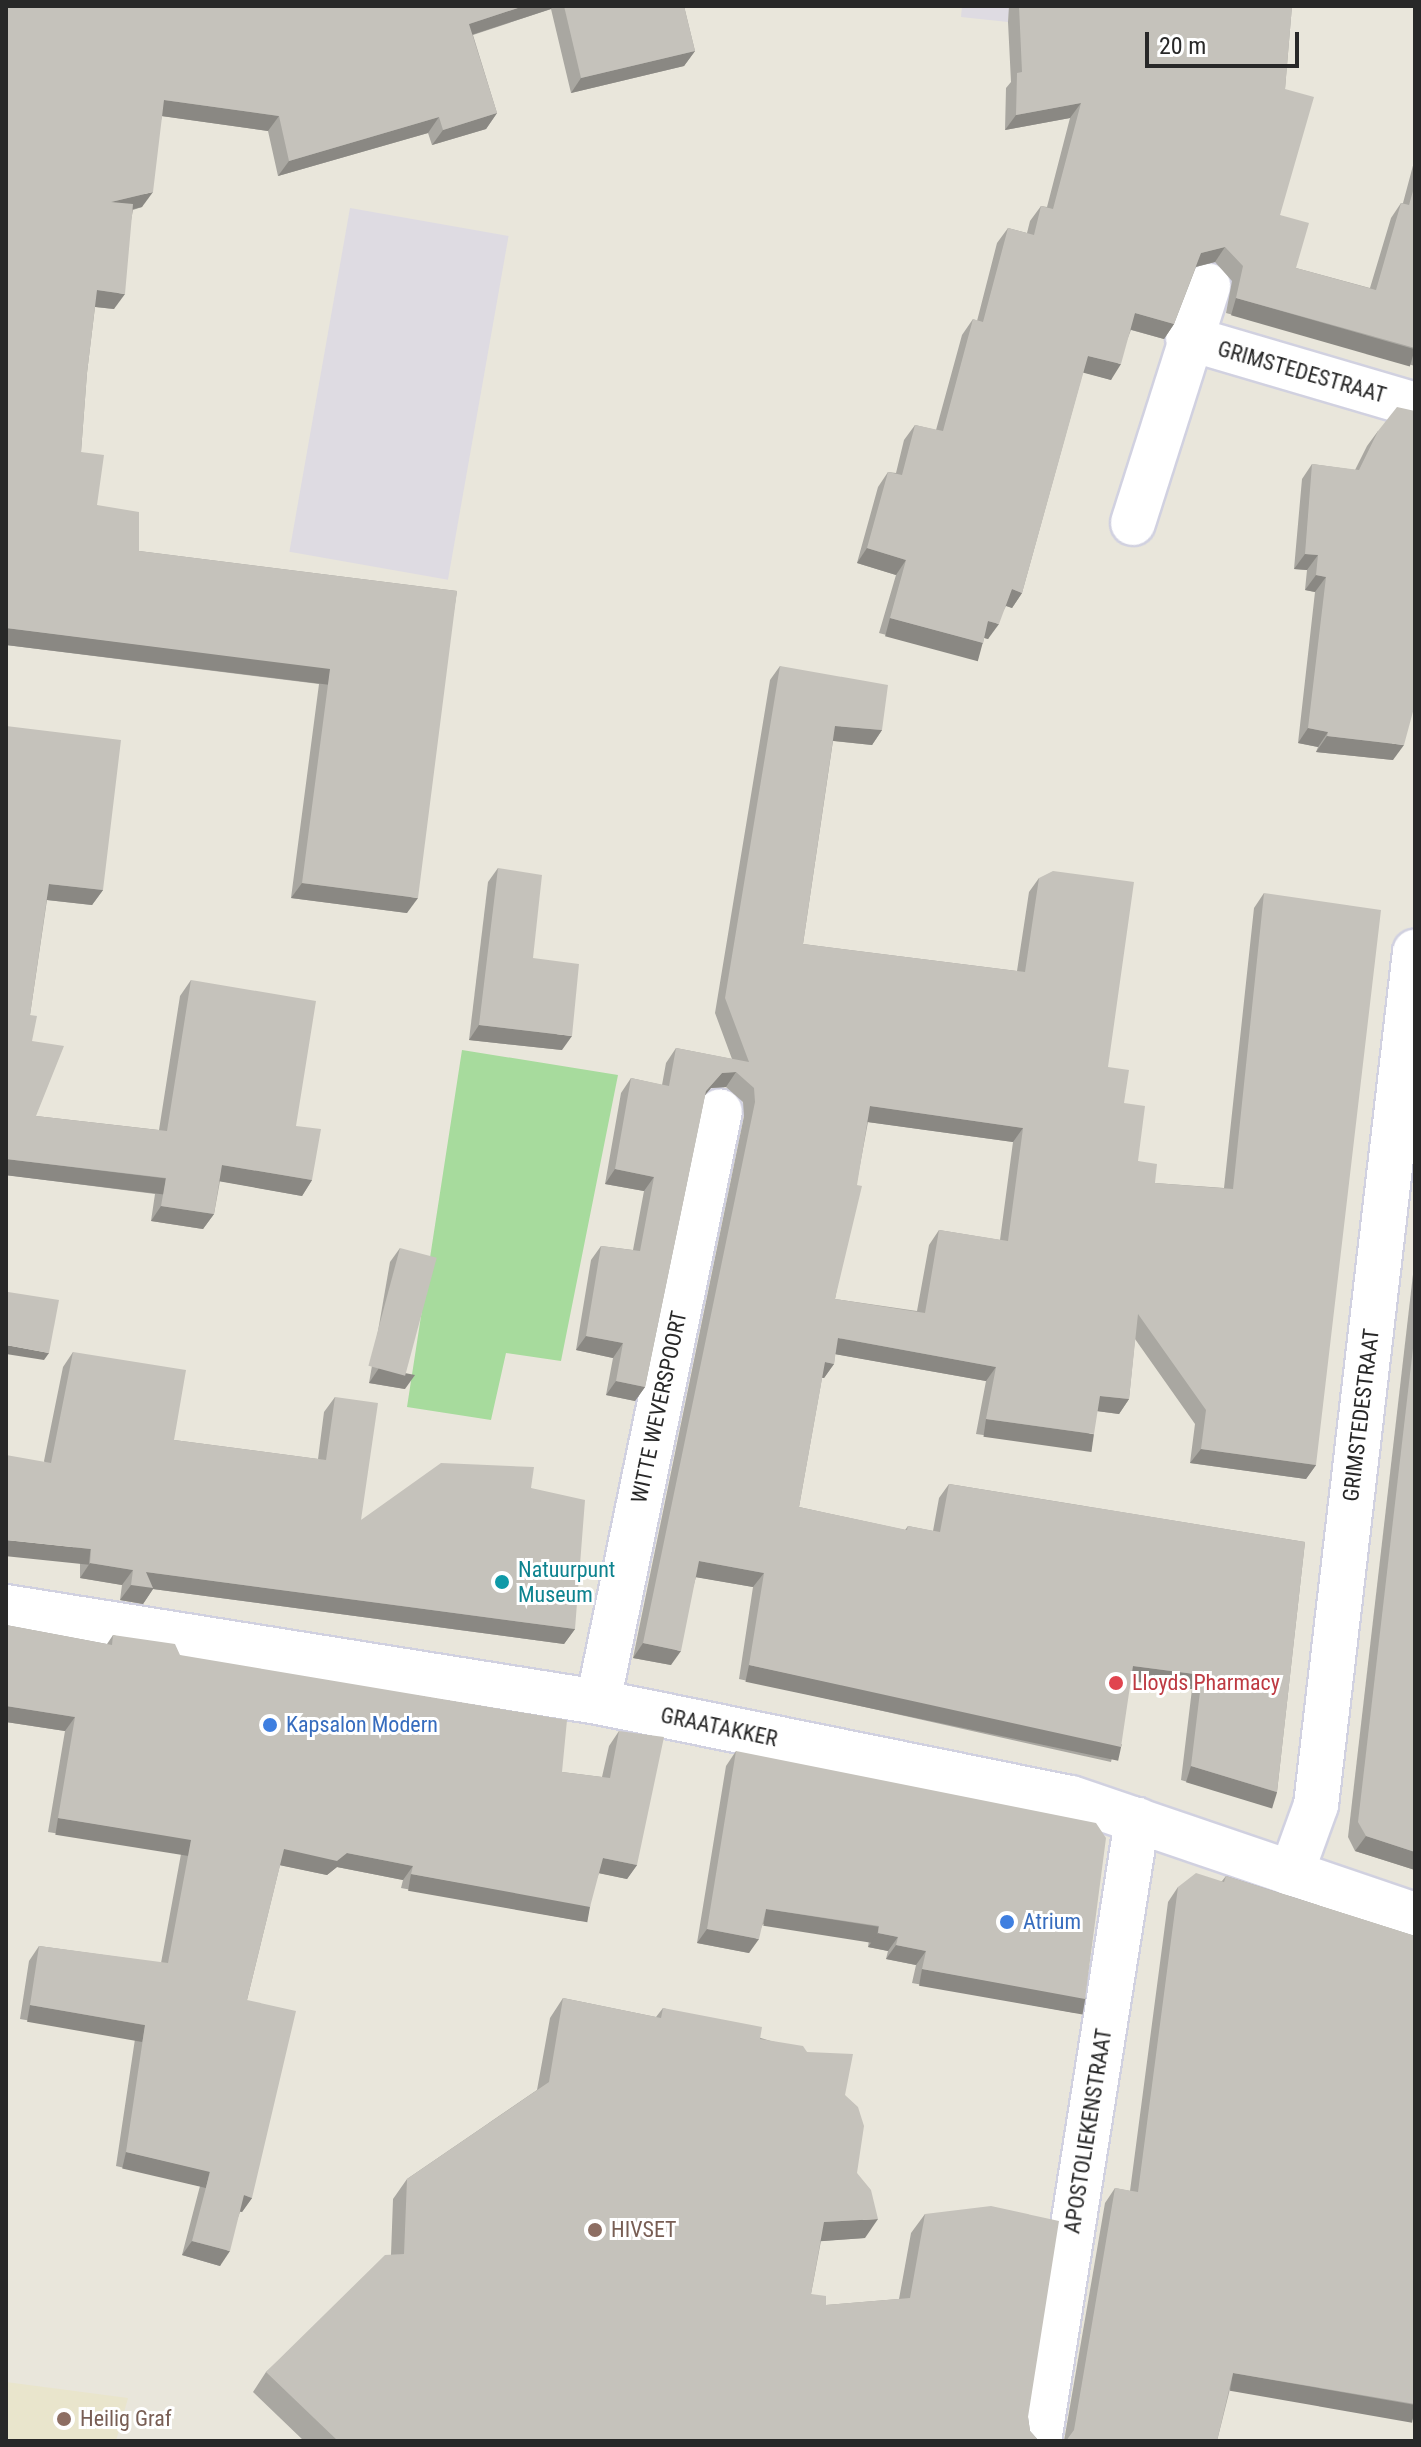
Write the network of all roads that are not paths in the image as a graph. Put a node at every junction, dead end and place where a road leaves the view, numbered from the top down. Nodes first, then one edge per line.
1 (1208, 286) dead end
2 (1188, 338) junction
3 (1415, 405) edge
4 (1133, 523) dead end
5 (1415, 952) edge
6 (720, 1111) dead end
7 (6, 1607) edge
8 (598, 1702) junction
9 (1137, 1820) junction
10 (1291, 1874) junction
11 (1415, 1915) edge
12 (1039, 2441) edge

1 - 2 street, GRIMSTEDESTRAAT
2 - 3 street, GRIMSTEDESTRAAT
2 - 4 street, GRIMSTEDESTRAAT
5 - 10 street, GRIMSTEDESTRAAT
6 - 8 street, WITTE WEVERSPOORT
7 - 8 street, GRAATAKKER
8 - 9 street, GRAATAKKER
9 - 10 street, GRAATAKKER
9 - 12 street, APOSTOLIEKENSTRAAT
10 - 11 street, GRAATAKKER

